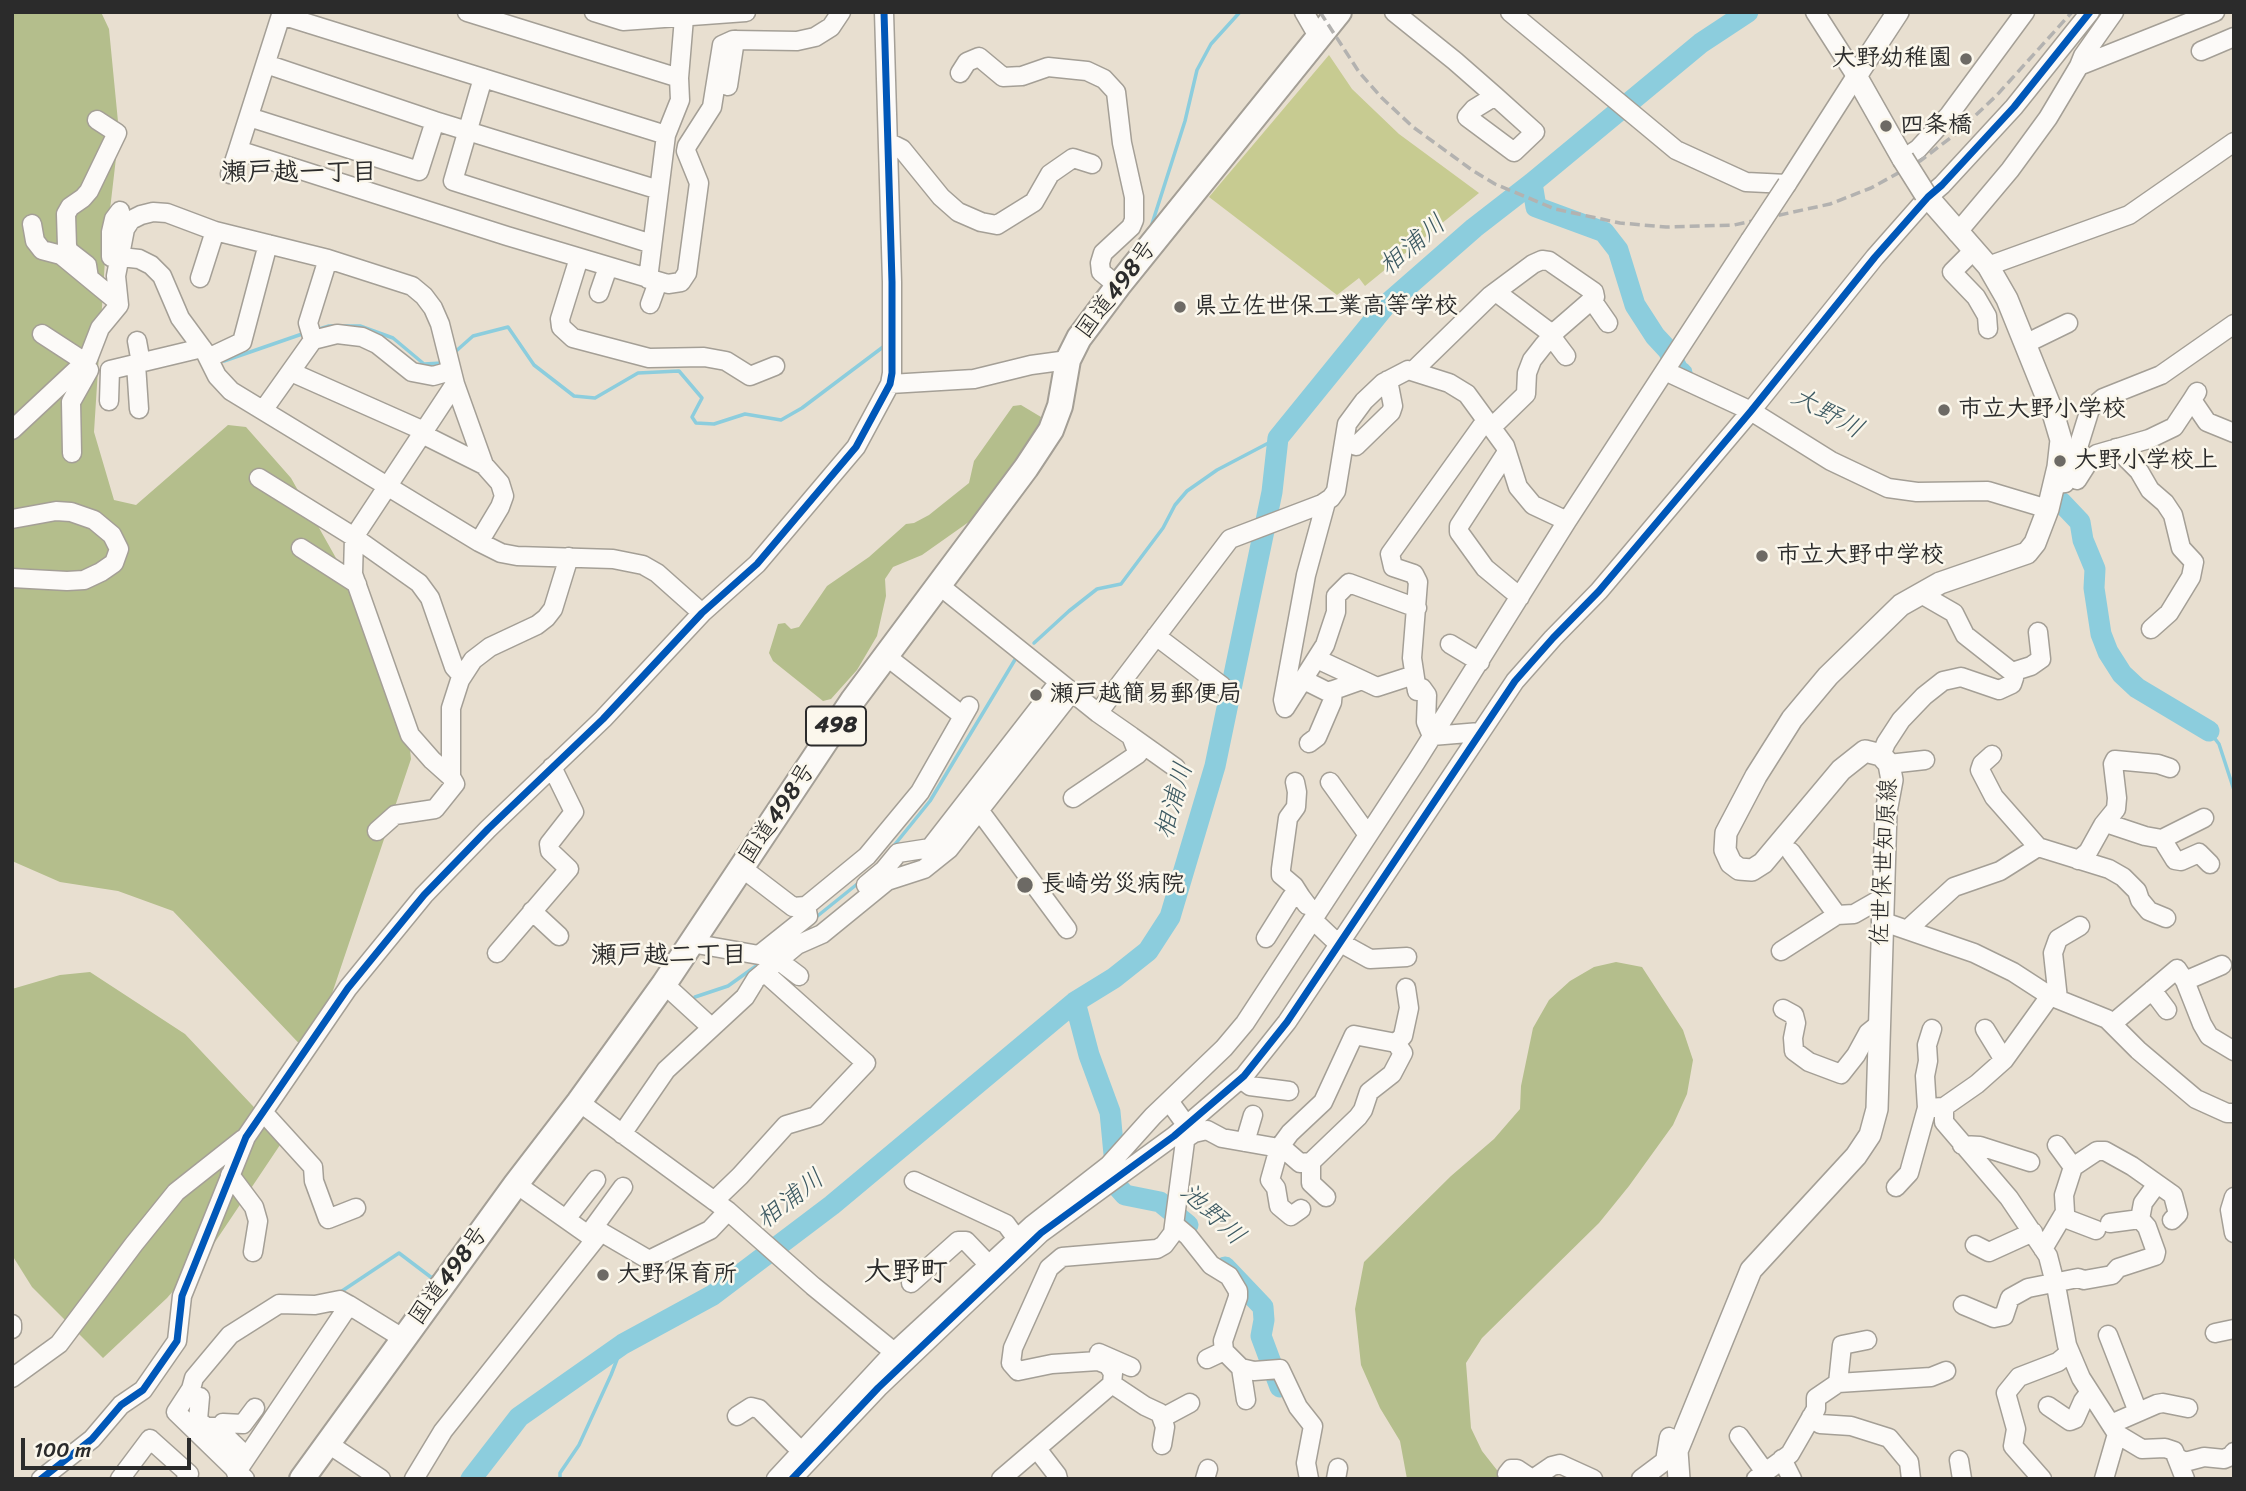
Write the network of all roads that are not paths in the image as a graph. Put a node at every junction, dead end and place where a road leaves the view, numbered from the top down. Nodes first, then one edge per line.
1 (467, 12) edge
2 (594, 12) edge
3 (746, 12) edge
4 (841, 12) edge
5 (884, 12) edge
6 (1304, 12) edge
7 (1339, 12) edge
8 (1394, 12) edge
9 (1510, 12) edge
10 (1815, 12) edge
11 (1898, 12) edge
12 (2025, 12) edge
13 (2090, 12) edge
14 (2114, 12) edge
15 (2215, 12) edge
16 (281, 13) edge
17 (684, 18) junction
18 (2234, 37) edge
19 (1319, 38) junction
20 (735, 40) junction
21 (2201, 51) dead end
22 (265, 64) junction
23 (2079, 66) junction
24 (960, 73) dead end
25 (1856, 76) junction
26 (483, 78) junction
27 (679, 78) junction
28 (728, 86) dead end
29 (1496, 96) dead end
30 (248, 117) junction
31 (97, 120) dead end
32 (435, 121) junction
33 (467, 131) junction
34 (666, 135) junction
35 (888, 142) junction
36 (2234, 142) edge
37 (238, 150) junction
38 (1903, 159) junction
39 (1091, 164) dead end
40 (230, 174) dead end
41 (81, 180) dead end
42 (1787, 184) junction
43 (659, 190) junction
44 (1926, 195) junction
45 (73, 205) junction
46 (120, 211) dead end
47 (32, 224) dead end
48 (215, 230) junction
49 (1957, 233) junction
50 (268, 244) junction
51 (652, 244) junction
52 (121, 257) junction
53 (579, 258) junction
54 (1981, 258) junction
55 (328, 259) junction
56 (608, 267) junction
57 (116, 276) junction
58 (89, 278) junction
59 (200, 278) dead end
60 (653, 280) junction
61 (1118, 286) junction
62 (1496, 292) junction
63 (599, 293) dead end
64 (1592, 300) junction
65 (118, 302) junction
66 (650, 304) dead end
67 (1608, 323) dead end
68 (2068, 323) dead end
69 (2234, 324) edge
70 (1988, 329) dead end
71 (41, 334) dead end
72 (311, 334) junction
73 (1552, 335) junction
74 (136, 341) dead end
75 (2025, 344) junction
76 (205, 353) junction
77 (1566, 356) dead end
78 (1068, 360) junction
79 (139, 363) junction
80 (87, 364) junction
81 (775, 366) dead end
82 (1413, 371) junction
83 (1665, 371) junction
84 (291, 372) junction
85 (453, 377) junction
86 (1388, 380) junction
87 (890, 384) junction
88 (110, 401) dead end
89 (139, 409) dead end
90 (264, 409) junction
91 (1751, 411) junction
92 (42, 414) dead end
93 (1489, 424) junction
94 (12, 430) edge
95 (423, 433) junction
96 (2234, 433) edge
97 (1356, 446) dead end
98 (2116, 448) junction
99 (1507, 452) junction
100 (72, 453) dead end
101 (484, 465) junction
102 (259, 478) dead end
103 (2059, 483) junction
104 (387, 485) junction
105 (1324, 503) junction
106 (2048, 509) junction
107 (12, 519) edge
108 (1567, 521) junction
109 (354, 537) junction
110 (478, 542) junction
111 (301, 548) dead end
112 (569, 557) junction
113 (12, 579) edge
114 (357, 584) junction
115 (940, 586) junction
116 (1921, 594) junction
117 (1520, 597) junction
118 (1417, 608) junction
119 (702, 613) junction
120 (2151, 629) dead end
121 (2038, 632) dead end
122 (1156, 636) junction
123 (1450, 644) dead end
124 (886, 656) junction
125 (1317, 659) junction
126 (1479, 662) junction
127 (2012, 672) junction
128 (462, 676) junction
129 (1304, 680) junction
130 (1362, 680) junction
131 (1416, 684) junction
132 (1222, 686) dead end
133 (1065, 687) junction
134 (1333, 690) junction
135 (1098, 713) junction
136 (1480, 732) junction
137 (1131, 736) junction
138 (1432, 736) junction
139 (1309, 743) dead end
140 (1992, 755) dead end
141 (1885, 759) junction
142 (1925, 760) dead end
143 (552, 767) junction
144 (1176, 768) dead end
145 (2170, 768) dead end
146 (451, 777) junction
147 (1295, 782) dead end
148 (1330, 782) dead end
149 (1073, 798) dead end
150 (979, 810) junction
151 (2204, 818) dead end
152 (2103, 825) junction
153 (377, 831) dead end
154 (1368, 835) junction
155 (2162, 839) junction
156 (2038, 846) junction
157 (1791, 852) dead end
158 (2078, 860) junction
159 (2210, 864) dead end
160 (742, 869) junction
161 (1301, 897) junction
162 (1882, 898) junction
163 (532, 911) junction
164 (1837, 915) junction
165 (1314, 918) junction
166 (2165, 918) dead end
167 (814, 920) junction
168 (1881, 922) junction
169 (2080, 926) dead end
170 (1067, 929) dead end
171 (1906, 930) junction
172 (559, 936) dead end
173 (1266, 938) dead end
174 (691, 943) junction
175 (1340, 943) junction
176 (1781, 951) dead end
177 (498, 953) dead end
178 (1407, 957) dead end
179 (778, 960) junction
180 (2222, 964) dead end
181 (764, 972) junction
182 (799, 976) dead end
183 (2185, 981) junction
184 (664, 984) junction
185 (1406, 988) dead end
186 (2152, 990) junction
187 (2054, 998) junction
188 (1783, 1009) dead end
189 (2167, 1010) dead end
190 (1805, 1017) dead end
191 (2112, 1024) junction
192 (1878, 1025) junction
193 (711, 1027) junction
194 (1932, 1029) dead end
195 (1985, 1029) dead end
196 (1396, 1043) junction
197 (1794, 1051) junction
198 (2234, 1051) edge
199 (2004, 1060) junction
200 (1241, 1079) junction
201 (1289, 1091) dead end
202 (1169, 1101) junction
203 (579, 1102) junction
204 (1936, 1108) junction
205 (263, 1112) junction
206 (2234, 1113) edge
207 (1253, 1115) dead end
208 (1186, 1132) junction
209 (622, 1134) junction
210 (246, 1137) junction
211 (1245, 1142) junction
212 (1962, 1145) junction
213 (2057, 1145) dead end
214 (1279, 1148) junction
215 (1311, 1161) junction
216 (2030, 1162) dead end
217 (2073, 1167) junction
218 (1114, 1173) junction
219 (230, 1175) junction
220 (596, 1180) dead end
221 (914, 1181) dead end
222 (516, 1184) junction
223 (2157, 1184) junction
224 (624, 1187) dead end
225 (1896, 1188) dead end
226 (1326, 1197) dead end
227 (2234, 1197) edge
228 (356, 1208) dead end
229 (1301, 1209) dead end
230 (728, 1211) junction
231 (2062, 1217) junction
232 (1176, 1218) junction
233 (566, 1219) junction
234 (2140, 1219) junction
235 (2172, 1220) dead end
236 (2033, 1232) junction
237 (2234, 1233) edge
238 (591, 1237) junction
239 (1017, 1239) junction
240 (1975, 1245) dead end
241 (2043, 1249) junction
242 (253, 1252) dead end
243 (989, 1265) junction
244 (2055, 1281) junction
245 (911, 1283) dead end
246 (1963, 1304) dead end
247 (349, 1305) junction
248 (12, 1324) edge
249 (12, 1329) edge
250 (2234, 1329) edge
251 (2215, 1333) dead end
252 (2108, 1335) dead end
253 (404, 1339) junction
254 (1867, 1340) dead end
255 (1224, 1351) junction
256 (894, 1352) junction
257 (2070, 1352) junction
258 (1207, 1359) dead end
259 (1067, 1363) junction
260 (1131, 1367) dead end
261 (1241, 1368) junction
262 (1935, 1372) dead end
263 (12, 1378) edge
264 (1838, 1383) junction
265 (1112, 1384) junction
266 (2090, 1392) junction
267 (200, 1397) dead end
268 (1246, 1400) dead end
269 (1190, 1403) dead end
270 (2048, 1406) dead end
271 (255, 1408) dead end
272 (2188, 1408) dead end
273 (2138, 1412) junction
274 (737, 1416) dead end
275 (1811, 1417) junction
276 (1162, 1418) junction
277 (2114, 1429) junction
278 (220, 1431) junction
279 (1739, 1436) dead end
280 (1669, 1437) dead end
281 (327, 1443) junction
282 (1162, 1445) dead end
283 (1037, 1448) junction
284 (801, 1451) junction
285 (2234, 1452) edge
286 (246, 1456) junction
287 (1672, 1457) junction
288 (2178, 1458) junction
289 (1782, 1460) junction
290 (1959, 1460) dead end
291 (1507, 1474) dead end
292 (1761, 1475) edge
293 (239, 1476) edge
294 (41, 1479) edge
295 (120, 1479) edge
296 (186, 1479) edge
297 (302, 1479) edge
298 (381, 1479) edge
299 (414, 1479) edge
300 (776, 1479) edge
301 (792, 1479) edge
302 (1001, 1479) edge
303 (1058, 1479) edge
304 (1309, 1479) edge
305 (1533, 1479) edge
306 (1593, 1479) edge
307 (1641, 1479) edge
308 (1679, 1479) edge
309 (1791, 1479) edge
310 (1911, 1479) edge
311 (1962, 1479) edge
312 (2042, 1479) edge
313 (2105, 1479) edge
314 (2185, 1479) edge

1 - 27 street
2 - 17 street
3 - 17 street
4 - 20 street
5 - 35 street
6 - 19 street
7 - 19 highway, 国道498号 / 498
8 - 29 street
9 - 42 street
10 - 25 street
11 - 25 main road
12 - 38 street
13 - 44 street
14 - 23 street
15 - 23 street
16 - 22 street
16 - 26 street
17 - 27 street
18 - 21 street
19 - 61 highway, 国道498号 / 498
20 - 28 street
20 - 60 street
22 - 30 street
22 - 32 street
23 - 49 street
24 - 61 street
25 - 38 main road, 佐世保世知原線
25 - 42 street
26 - 33 street
26 - 34 street
27 - 34 street
30 - 32 street
30 - 37 street
31 - 45 street
32 - 33 street
33 - 43 street
33 - 51 street
34 - 43 street
35 - 39 street
35 - 87 street
36 - 54 street
37 - 40 street
37 - 53 street
38 - 44 main road, 佐世保世知原線, bridge
41 - 45 street
42 - 83 street, bridge
43 - 51 street
44 - 49 main road, 佐世保世知原線
44 - 91 street
45 - 58 street
46 - 57 street
47 - 58 street
48 - 50 street
48 - 52 street
48 - 59 street
49 - 54 main road, 佐世保世知原線
50 - 55 street
50 - 76 street
51 - 60 street
52 - 57 street
52 - 76 street
53 - 56 street
53 - 81 street
54 - 70 street
54 - 75 main road, 佐世保世知原線
55 - 72 street
55 - 85 street
56 - 60 street
56 - 63 street
57 - 65 street
58 - 65 street
60 - 66 street
61 - 78 highway, 国道498号 / 498
62 - 64 street
62 - 73 street
62 - 82 street
64 - 67 street
64 - 73 street
65 - 80 street
68 - 75 street
69 - 103 street
71 - 80 street
72 - 84 street
72 - 85 street
73 - 77 street
73 - 93 street
74 - 79 street
75 - 103 main road, 佐世保世知原線
76 - 79 street
76 - 90 street
78 - 87 street
78 - 115 highway, 国道498号 / 498
79 - 88 street
79 - 89 street
80 - 92 street
80 - 94 street
80 - 100 street
82 - 86 street
82 - 93 street
83 - 91 street
83 - 108 street
84 - 90 street
84 - 95 street
85 - 95 street
85 - 101 street
86 - 97 street
86 - 105 street
87 - 119 street
90 - 104 street
91 - 106 street
91 - 136 street
93 - 99 street
93 - 118 street
95 - 101 street
95 - 104 street
96 - 98 street
98 - 103 street
98 - 120 street
99 - 108 street
99 - 117 street
101 - 110 street
102 - 109 street
103 - 106 main road, 佐世保世知原線
104 - 109 street
104 - 110 street
105 - 122 street
105 - 129 street
106 - 116 main road, 佐世保世知原線
107 - 113 street
108 - 117 street
109 - 114 street
109 - 128 street
110 - 112 street
111 - 114 street
112 - 119 street
112 - 128 street
114 - 146 street
115 - 124 highway, 国道498号 / 498
115 - 133 street
116 - 127 street
116 - 141 main road, 佐世保世知原線
117 - 126 street
118 - 125 street
118 - 131 street
119 - 143 street
121 - 127 street
122 - 132 street
122 - 135 street
123 - 126 street
124 - 160 highway, 国道498号 / 498
124 - 167 street
125 - 129 street
125 - 130 street
126 - 138 street
127 - 141 street
128 - 146 street
129 - 134 street
130 - 131 street
130 - 134 street
131 - 138 street
133 - 135 street
133 - 150 street
133 - 167 street
134 - 139 street
135 - 137 street
136 - 138 street
136 - 175 street
137 - 144 street
137 - 149 street
138 - 154 street
140 - 156 street
141 - 142 street
141 - 162 main road, 佐世保世知原線
143 - 163 street
143 - 205 street
145 - 152 street
146 - 153 street
147 - 161 street
148 - 154 street
150 - 167 street
150 - 170 street
151 - 155 street
152 - 155 street
152 - 158 street
154 - 165 street
155 - 159 street
156 - 158 street
156 - 171 street
157 - 164 street
158 - 166 street
160 - 167 street
160 - 174 highway, 国道498号 / 498
161 - 165 street
161 - 173 street
162 - 164 street
162 - 168 main road, 佐世保世知原線
163 - 172 street
163 - 177 street
164 - 176 street
165 - 175 street
165 - 202 street
167 - 174 street
167 - 179 street
168 - 171 street
168 - 192 main road, 佐世保世知原線
169 - 187 street
171 - 187 street
174 - 184 highway, 国道498号 / 498
175 - 178 street
175 - 200 street
179 - 181 street
179 - 182 street
180 - 183 street
181 - 193 street
181 - 230 street
183 - 186 street
183 - 198 street
184 - 193 street
184 - 203 highway, 国道498号 / 498
185 - 196 street
186 - 189 street
186 - 191 street
187 - 191 street
187 - 199 street
188 - 197 street
190 - 197 street
191 - 206 street
192 - 197 street
192 - 287 main road, 佐世保世知原線
193 - 209 street
194 - 204 street
195 - 199 street
196 - 214 street
196 - 215 street
199 - 204 street
200 - 201 street
200 - 208 street
202 - 208 street
202 - 218 street
203 - 209 street
203 - 222 highway, 国道498号 / 498
204 - 212 street
204 - 225 street
205 - 210 street
205 - 228 street
207 - 211 street
208 - 211 street
208 - 218 street
208 - 232 street
209 - 230 street
210 - 219 street
210 - 263 street
211 - 214 street
212 - 216 street
212 - 236 street
213 - 217 street
214 - 215 street
214 - 229 street
215 - 226 street
217 - 223 street
217 - 231 street
218 - 239 street
218 - 301 street
219 - 242 street
219 - 294 street
220 - 233 street
221 - 239 street
222 - 233 street
222 - 253 highway, 国道498号 / 498
223 - 234 street
223 - 235 street
224 - 238 street
227 - 237 street
230 - 238 street
230 - 256 street
231 - 234 street
231 - 241 street
232 - 255 street
232 - 259 street
233 - 238 street
234 - 244 street
236 - 240 street
236 - 241 street
238 - 299 street
239 - 243 street
241 - 244 street
243 - 245 street
243 - 256 street
244 - 246 street
244 - 257 street
247 - 253 street
247 - 286 street
247 - 293 street
248 - 249 street
250 - 251 street
252 - 273 street
253 - 281 highway, 国道498号 / 498
254 - 264 street
255 - 258 street
255 - 261 street
256 - 284 street
257 - 266 street
257 - 312 street
259 - 260 street
259 - 265 street
261 - 268 street
261 - 304 street
262 - 264 street
264 - 275 street
265 - 276 street
265 - 283 street
266 - 270 street
266 - 277 street
267 - 278 street
269 - 276 street
271 - 278 street
272 - 273 street
273 - 277 street
274 - 284 street
275 - 289 street
275 - 310 street
276 - 282 street
277 - 288 street
277 - 313 street
278 - 286 street
279 - 292 street
280 - 287 street
281 - 297 highway, 国道498号 / 498
281 - 298 street
283 - 302 street
283 - 303 street
284 - 300 street
285 - 288 street
286 - 293 street
287 - 307 street
287 - 308 main road, 佐世保世知原線
288 - 314 street
289 - 292 street
289 - 309 street
290 - 311 street
291 - 305 street
295 - 296 street
305 - 306 street

